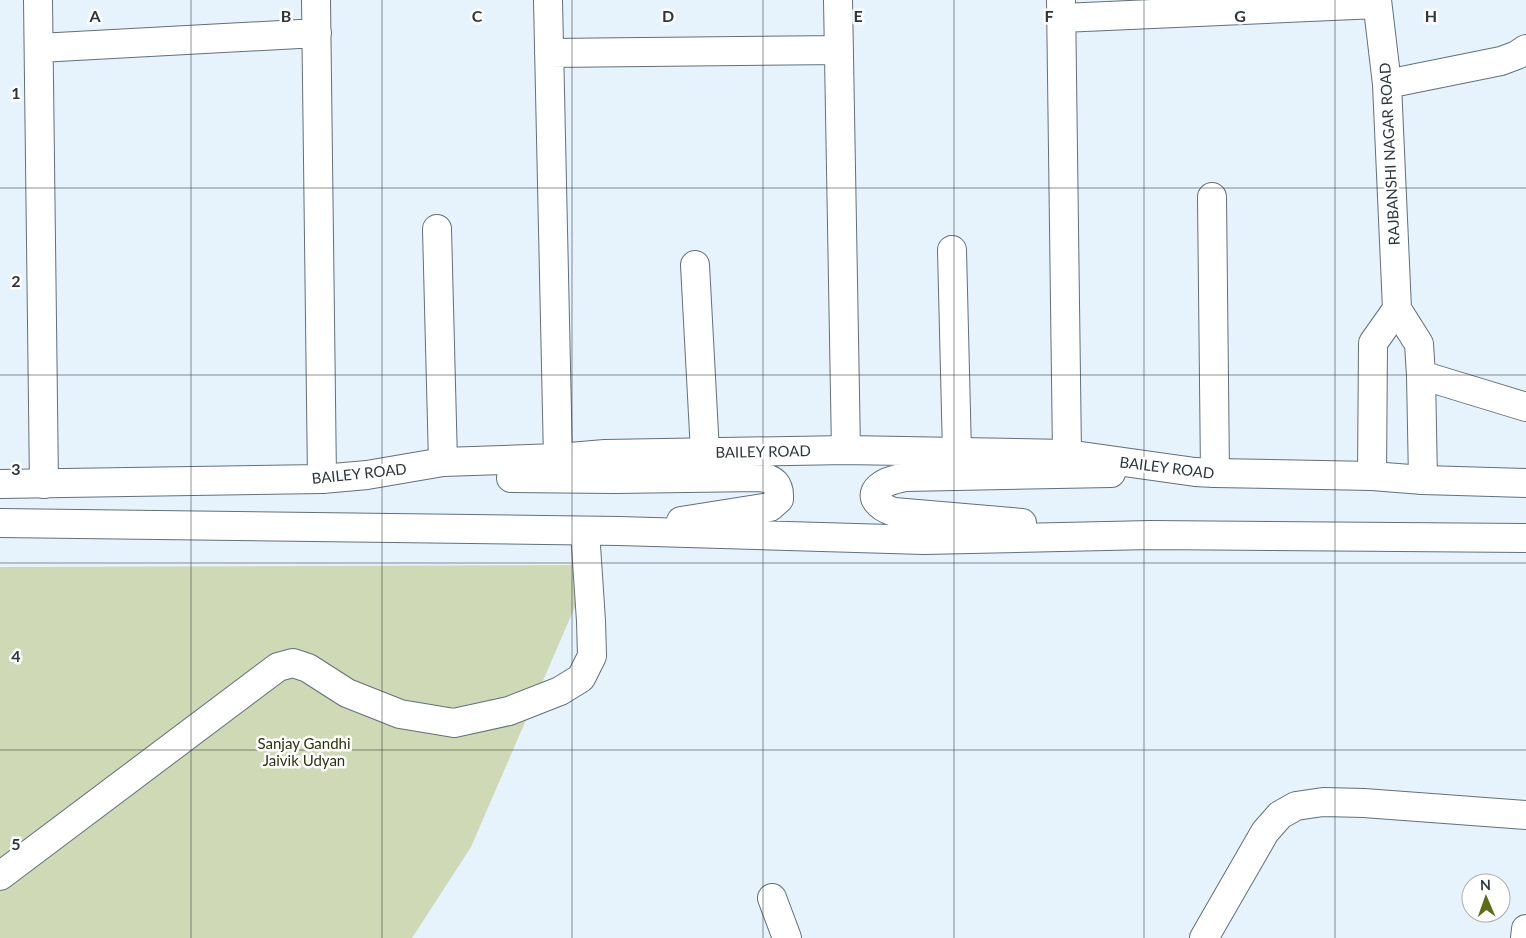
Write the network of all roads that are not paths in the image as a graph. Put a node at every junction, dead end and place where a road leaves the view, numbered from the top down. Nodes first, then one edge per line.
1 (38, 0) edge
2 (316, 0) edge
3 (548, 0) edge
4 (838, 0) edge
5 (1377, 2) edge
6 (1062, 9) edge
7 (317, 33) junction
8 (39, 48) junction
9 (1526, 49) edge
10 (839, 50) junction
11 (549, 53) junction
12 (1387, 84) junction
13 (1212, 196) dead end
14 (437, 229) dead end
15 (952, 250) dead end
16 (696, 265) dead end
17 (1397, 309) junction
18 (1421, 375) junction
19 (1526, 407) edge
20 (846, 450) junction
21 (705, 452) junction
22 (957, 453) junction
23 (1067, 454) junction
24 (558, 458) junction
25 (443, 462) junction
26 (1205, 472) junction
27 (367, 475) junction
28 (1372, 476) junction
29 (322, 479) junction
30 (1423, 480) junction
31 (1526, 483) edge
32 (0, 484) edge
33 (44, 484) junction
34 (0, 523) edge
35 (585, 531) junction
36 (620, 531) junction
37 (1151, 535) junction
38 (1526, 538) edge
39 (1526, 815) edge
40 (0, 876) edge
41 (772, 898) dead end
42 (1526, 929) edge
43 (787, 938) edge
44 (1204, 938) edge
45 (1525, 938) edge

1 - 8 main road
2 - 7 main road
3 - 11 main road
4 - 10 main road
5 - 6 main road
5 - 12 main road, RAJBANSHI NAGAR ROAD
6 - 23 main road
7 - 8 main road
7 - 29 main road
8 - 33 main road
9 - 12 main road
10 - 11 main road
10 - 20 main road
11 - 24 main road
12 - 17 main road, RAJBANSHI NAGAR ROAD
13 - 26 main road
14 - 25 main road
15 - 22 main road
16 - 21 main road
17 - 18 main road, RAJBANSHI NAGAR ROAD
17 - 28 main road
18 - 19 main road
18 - 30 main road, RAJBANSHI NAGAR ROAD
20 - 21 main road, BAILEY ROAD
20 - 22 main road, BAILEY ROAD
21 - 24 main road, BAILEY ROAD
22 - 23 main road, BAILEY ROAD
23 - 26 main road, BAILEY ROAD
24 - 25 main road, BAILEY ROAD
25 - 27 main road, BAILEY ROAD
26 - 28 main road, BAILEY ROAD
26 - 37 main road
27 - 29 main road, BAILEY ROAD
27 - 36 main road
28 - 30 main road, BAILEY ROAD
29 - 33 main road, BAILEY ROAD
30 - 31 main road, BAILEY ROAD
32 - 33 main road, BAILEY ROAD
34 - 35 main road
35 - 36 main road
35 - 40 main road
36 - 37 main road
37 - 38 main road
39 - 44 main road
41 - 43 main road
42 - 45 main road

